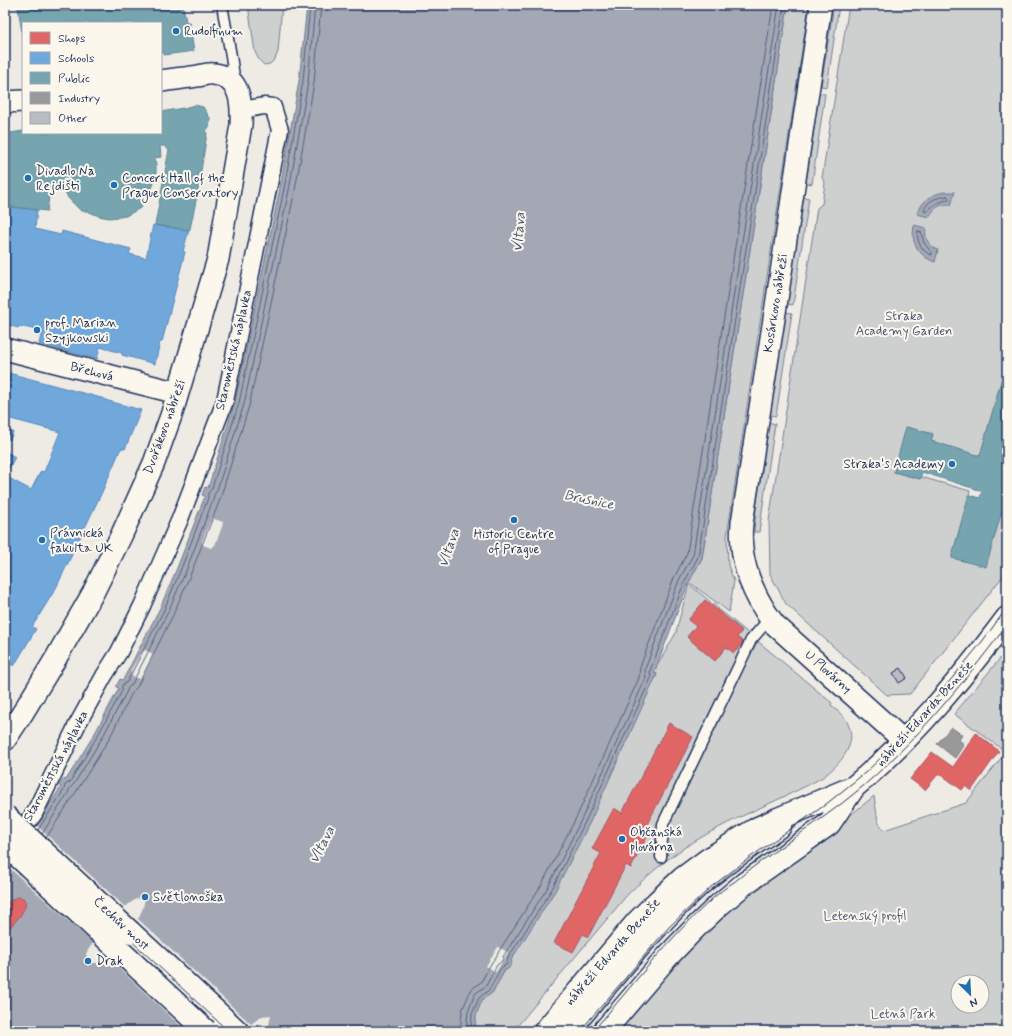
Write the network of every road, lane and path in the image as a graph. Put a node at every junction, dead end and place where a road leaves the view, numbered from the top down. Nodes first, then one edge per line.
1 (222, 5) edge
2 (822, 5) edge
3 (162, 81) edge
4 (235, 87) junction
5 (22, 101) edge
6 (5, 102) edge
7 (242, 110) junction
8 (5, 350) edge
9 (178, 394) junction
10 (758, 598) joint
11 (770, 618) junction
12 (1007, 618) edge
13 (5, 740) edge
14 (904, 740) junction
15 (854, 787) junction
16 (815, 804) junction
17 (5, 816) edge
18 (5, 844) edge
19 (5, 854) edge
20 (661, 856) dead end
21 (206, 1031) edge
22 (237, 1031) edge
23 (545, 1031) edge
24 (568, 1031) edge
25 (604, 1031) edge

1 - 4 lane
2 - 10 street, Kosárkovo nábřeží
3 - 4 street
4 - 7 street, Dvořákovo nábřeží
5 - 6 street
7 - 9 street, Dvořákovo nábřeží
7 - 19 street, Staroměstská náplavka
8 - 9 street, Břehová
9 - 13 street, Dvořákovo nábřeží
10 - 11 street, U Plovárny
11 - 14 street, U Plovárny
11 - 20 lane
12 - 14 main road, nábřeží Edvarda Beneše
14 - 15 main road, nábřeží Edvarda Beneše
15 - 16 main road, nábřeží Edvarda Beneše
15 - 25 main road, nábřeží Edvarda Beneše
16 - 23 main road, nábřeží Edvarda Beneše
16 - 24 main road
17 - 22 main road, Čechův most, bridge
18 - 21 main road, Čechův most, bridge

